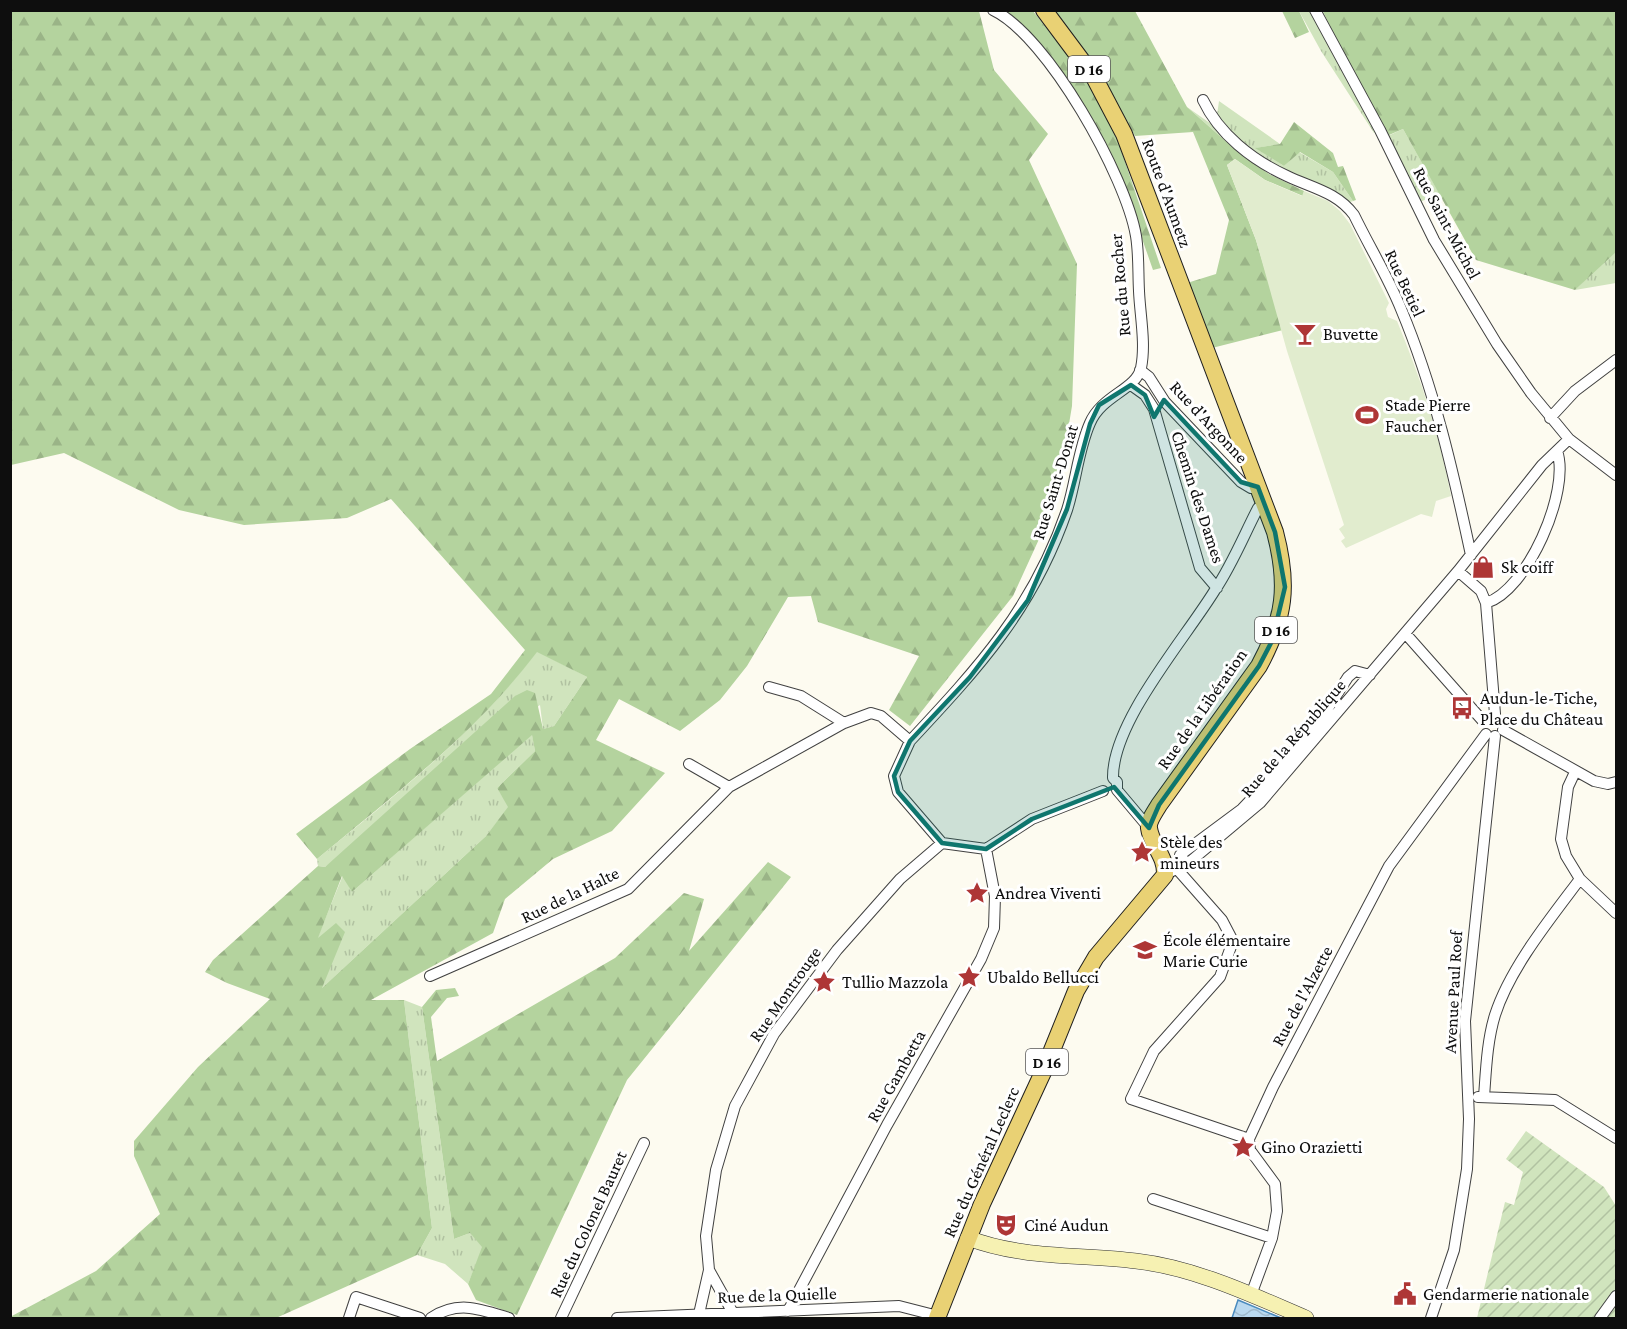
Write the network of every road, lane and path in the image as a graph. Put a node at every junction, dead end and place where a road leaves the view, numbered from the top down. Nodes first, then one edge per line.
1 (993, 10) edge
2 (1044, 10) edge
3 (1315, 10) edge
4 (1203, 100) dead end
5 (1617, 360) edge
6 (1140, 370) junction
7 (1131, 385) junction
8 (1164, 400) junction
9 (1225, 404) joint
10 (1154, 409) junction
11 (1550, 418) junction
12 (1569, 439) junction
13 (1557, 451) junction
14 (1617, 475) edge
15 (1258, 487) junction
16 (1265, 506) junction
17 (1470, 555) junction
18 (1458, 571) junction
19 (1217, 588) junction
20 (1486, 603) junction
21 (1406, 633) junction
22 (769, 687) dead end
23 (1495, 714) junction
24 (1482, 720) junction
25 (844, 723) junction
26 (1494, 733) junction
27 (910, 741) junction
28 (689, 764) dead end
29 (1575, 772) junction
30 (1113, 778) junction
31 (1617, 782) edge
32 (729, 787) junction
33 (1117, 790) junction
34 (1103, 791) junction
35 (1149, 828) junction
36 (942, 843) junction
37 (986, 849) junction
38 (1177, 865) junction
39 (1580, 879) junction
40 (1617, 913) edge
41 (430, 976) dead end
42 (1486, 1068) junction
43 (1466, 1069) junction
44 (1468, 1097) junction
45 (1484, 1097) junction
46 (1617, 1138) edge
47 (1249, 1139) junction
48 (644, 1143) dead end
49 (1153, 1199) dead end
50 (968, 1238) junction
51 (1272, 1238) junction
52 (709, 1270) junction
53 (1251, 1295) junction
54 (1617, 1296) edge
55 (788, 1311) junction
56 (733, 1313) junction
57 (699, 1314) junction
58 (759, 1315) edge
59 (938, 1317) edge
60 (349, 1318) edge
61 (420, 1318) edge
62 (431, 1318) edge
63 (509, 1318) edge
64 (561, 1318) edge
65 (617, 1318) edge
66 (626, 1318) edge
67 (1306, 1318) edge
68 (1431, 1318) edge
69 (1600, 1318) edge

1 - 6 street, Rue du Rocher
2 - 9 main road, Route d'Aumetz / D 16
3 - 11 street, Rue Saint-Michel
4 - 17 street, Rue Betiel
5 - 11 street
6 - 7 street, Rue du Rocher
6 - 8 street, Rue d'Argonne
7 - 10 street, Chemin des Dames
7 - 27 street, Rue Saint-Donat
8 - 10 street
8 - 15 street, Rue d'Argonne
9 - 15 main road, Rue de la Libération / D 16
10 - 19 street, Chemin des Dames
11 - 12 street, Rue Saint-Michel
12 - 13 street
12 - 14 street, Rue Saint-Michel
13 - 17 street
13 - 20 street
15 - 16 main road, Rue de la Libération / D 16
16 - 19 street
16 - 35 main road, Rue de la Libération / D 16
17 - 18 street
18 - 20 street
18 - 21 street, Rue de la République
19 - 30 street, Chemin des Dames
20 - 23 street
21 - 24 street
21 - 38 street, Rue de la République
22 - 25 street
23 - 24 street
23 - 26 street
24 - 26 street
25 - 27 street, Rue de la Halte
25 - 32 street, Rue de la Halte
26 - 29 street
26 - 43 street, Avenue Paul Roef
26 - 47 street, Rue de l'Alzette
27 - 36 street
28 - 32 street
29 - 31 street
29 - 39 street
30 - 33 street, Chemin des Dames
30 - 34 street, Chemin des Dames
32 - 41 street, Rue de la Halte
33 - 34 street
33 - 35 street, Chemin des Dames
34 - 37 street
35 - 38 main road
36 - 37 street
36 - 52 street, Rue Montrouge
37 - 55 street, Rue Gambetta
38 - 47 street
38 - 50 main road, Rue du Général Leclerc / D 16
39 - 40 street
39 - 42 street
42 - 43 street
42 - 45 street
43 - 44 street, Avenue Paul Roef
44 - 45 street
44 - 68 street, Avenue Paul Roef
45 - 46 street
47 - 51 street
48 - 64 street, Rue du Colonel Bauret
49 - 51 street
50 - 53 main road
50 - 59 main road, Rue du Général Leclerc / D 16
51 - 53 street
52 - 56 street, Rue Montrouge
52 - 57 street, Rue Montrouge
53 - 67 main road
54 - 69 street
55 - 58 street, Rue de la Quielle
55 - 59 street, Rue de la Quielle
56 - 57 street, Rue de la Quielle
56 - 58 street, Rue de la Quielle
57 - 66 street, Rue de la Quielle
60 - 61 street
62 - 63 street
65 - 66 street, Rue de la Quielle

